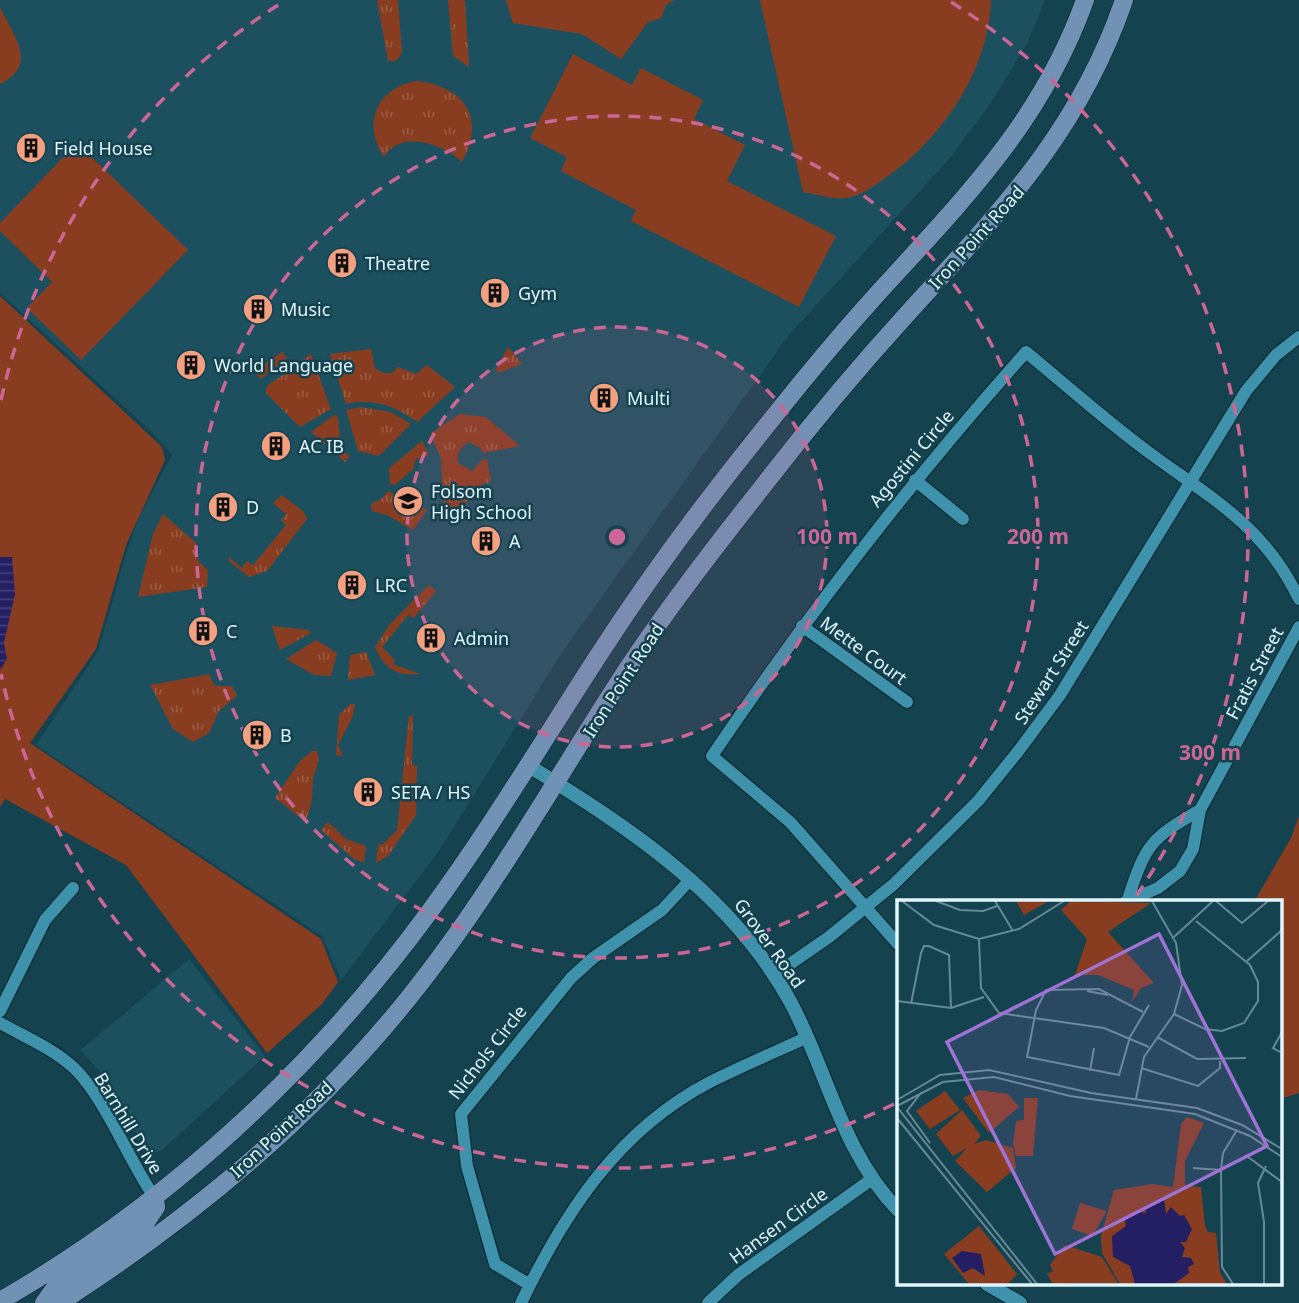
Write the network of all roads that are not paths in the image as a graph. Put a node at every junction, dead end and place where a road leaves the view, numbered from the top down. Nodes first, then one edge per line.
1 (1085, 0) edge
2 (1124, 0) edge
3 (1299, 337) edge
4 (915, 480) junction
5 (1190, 481) junction
6 (963, 519) dead end
7 (1299, 599) edge
8 (802, 626) junction
9 (1299, 627) edge
10 (907, 702) dead end
11 (529, 766) junction
12 (556, 783) junction
13 (1200, 810) junction
14 (691, 879) junction
15 (72, 888) dead end
16 (1127, 900) edge
17 (1129, 900) edge
18 (868, 906) junction
19 (897, 943) edge
20 (774, 975) junction
21 (0, 1012) edge
22 (0, 1023) edge
23 (808, 1037) junction
24 (872, 1179) junction
25 (155, 1198) junction
26 (897, 1209) edge
27 (530, 1285) junction
28 (990, 1286) edge
29 (0, 1301) edge
30 (44, 1303) edge
31 (60, 1303) edge
32 (521, 1303) edge
33 (708, 1303) edge
34 (1020, 1303) edge

1 - 11 main road, Iron Point Road
2 - 12 main road, Iron Point Road
3 - 5 street, Stewart Street
4 - 5 street, Agostini Circle
4 - 6 street
4 - 8 street, Agostini Circle
5 - 7 street
5 - 18 street, Stewart Street
8 - 10 street, Mette Court
8 - 18 street, Agostini Circle
9 - 13 street, Fratis Street
11 - 12 street, Grover Road
11 - 25 main road, Iron Point Road
12 - 14 street, Grover Road
12 - 31 main road, Iron Point Road
13 - 16 street, Fratis Street
13 - 17 street, Fratis Street
14 - 20 street, Grover Road
14 - 27 street, Nichols Circle
15 - 21 street
18 - 19 street
18 - 20 street, Stewart Street
20 - 23 street, Grover Road
22 - 25 street, Barnhill Drive
23 - 24 street, Grover Road
23 - 27 street
24 - 26 street, Grover Road
24 - 33 street, Hansen Circle
25 - 29 main road, Iron Point Road
25 - 30 main road, Iron Point Road
27 - 32 street
28 - 34 street

